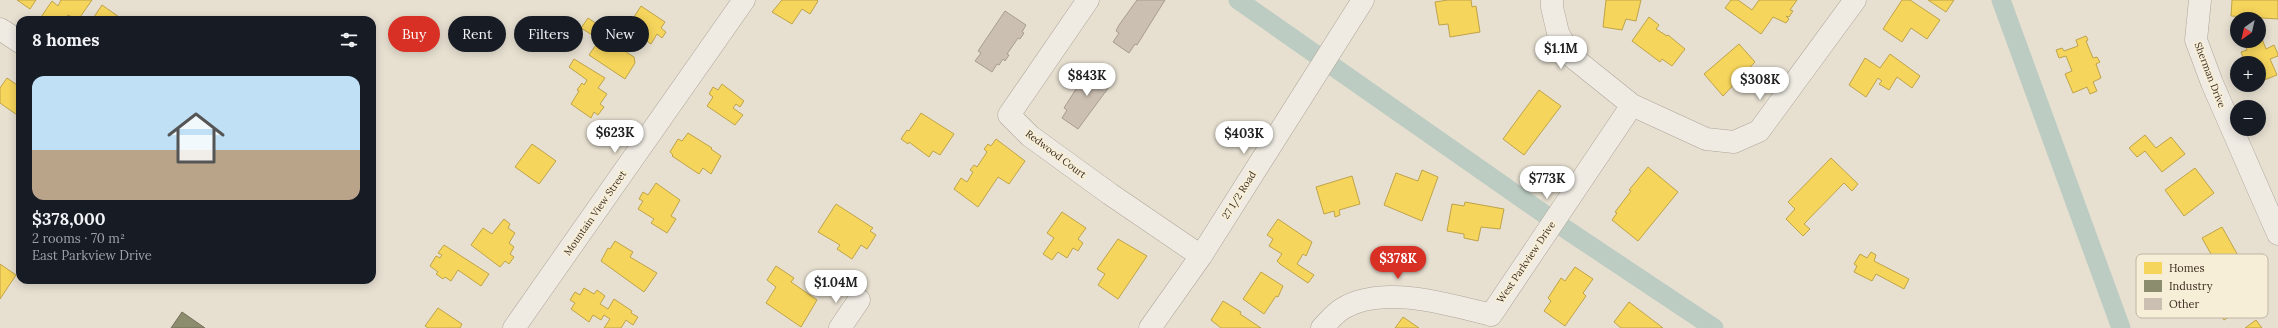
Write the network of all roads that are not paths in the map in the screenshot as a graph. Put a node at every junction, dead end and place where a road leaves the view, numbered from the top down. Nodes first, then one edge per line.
1 (744, 0) edge
2 (1088, 0) edge
3 (1363, 0) edge
4 (1552, 0) edge
5 (1855, 0) edge
6 (2200, 0) edge
7 (0, 29) edge
8 (16, 39) edge
9 (1632, 105) junction
10 (2278, 234) edge
11 (1201, 256) junction
12 (859, 300) dead end
13 (1496, 322) edge
14 (514, 328) edge
15 (840, 328) edge
16 (1150, 328) edge
17 (1322, 328) edge

1 - 14 street, Mountain View Street
2 - 11 street, Redwood Court
3 - 11 street, 27 1/2 Road
4 - 9 street
5 - 9 street
6 - 10 street, Sherman Drive
7 - 8 street
9 - 13 street, West Parkview Drive
11 - 16 street, 27 1/2 Road
12 - 15 street
13 - 17 street

